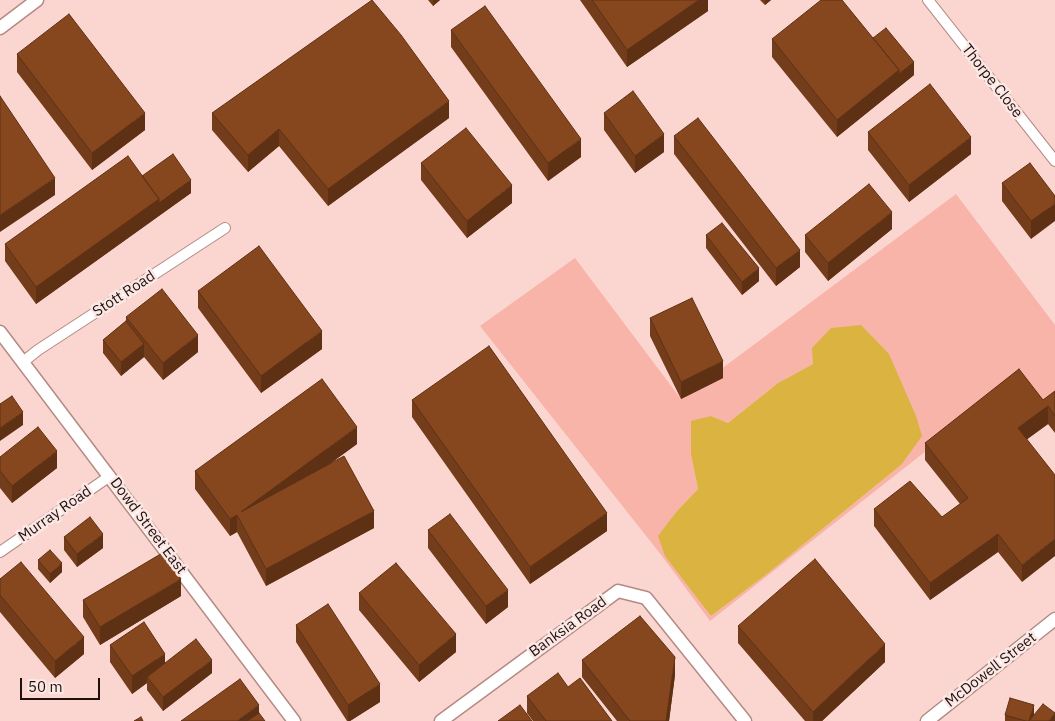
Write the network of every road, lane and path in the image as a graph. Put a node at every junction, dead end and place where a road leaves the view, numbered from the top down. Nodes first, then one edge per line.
1 (37, 0) edge
2 (928, 0) edge
3 (0, 28) edge
4 (1055, 161) edge
5 (225, 228) dead end
6 (0, 332) edge
7 (23, 362) junction
8 (110, 476) junction
9 (0, 552) edge
10 (1055, 619) edge
11 (294, 721) edge
12 (441, 721) edge
13 (745, 721) edge
14 (927, 721) edge

1 - 3 street
2 - 4 street, Thorpe Close
5 - 7 street, Stott Road
6 - 7 street, Dowd Street East
7 - 8 street, Dowd Street East
8 - 9 street, Murray Road
8 - 11 street, Dowd Street East
10 - 14 street, McDowell Street
12 - 13 street, Banksia Road

